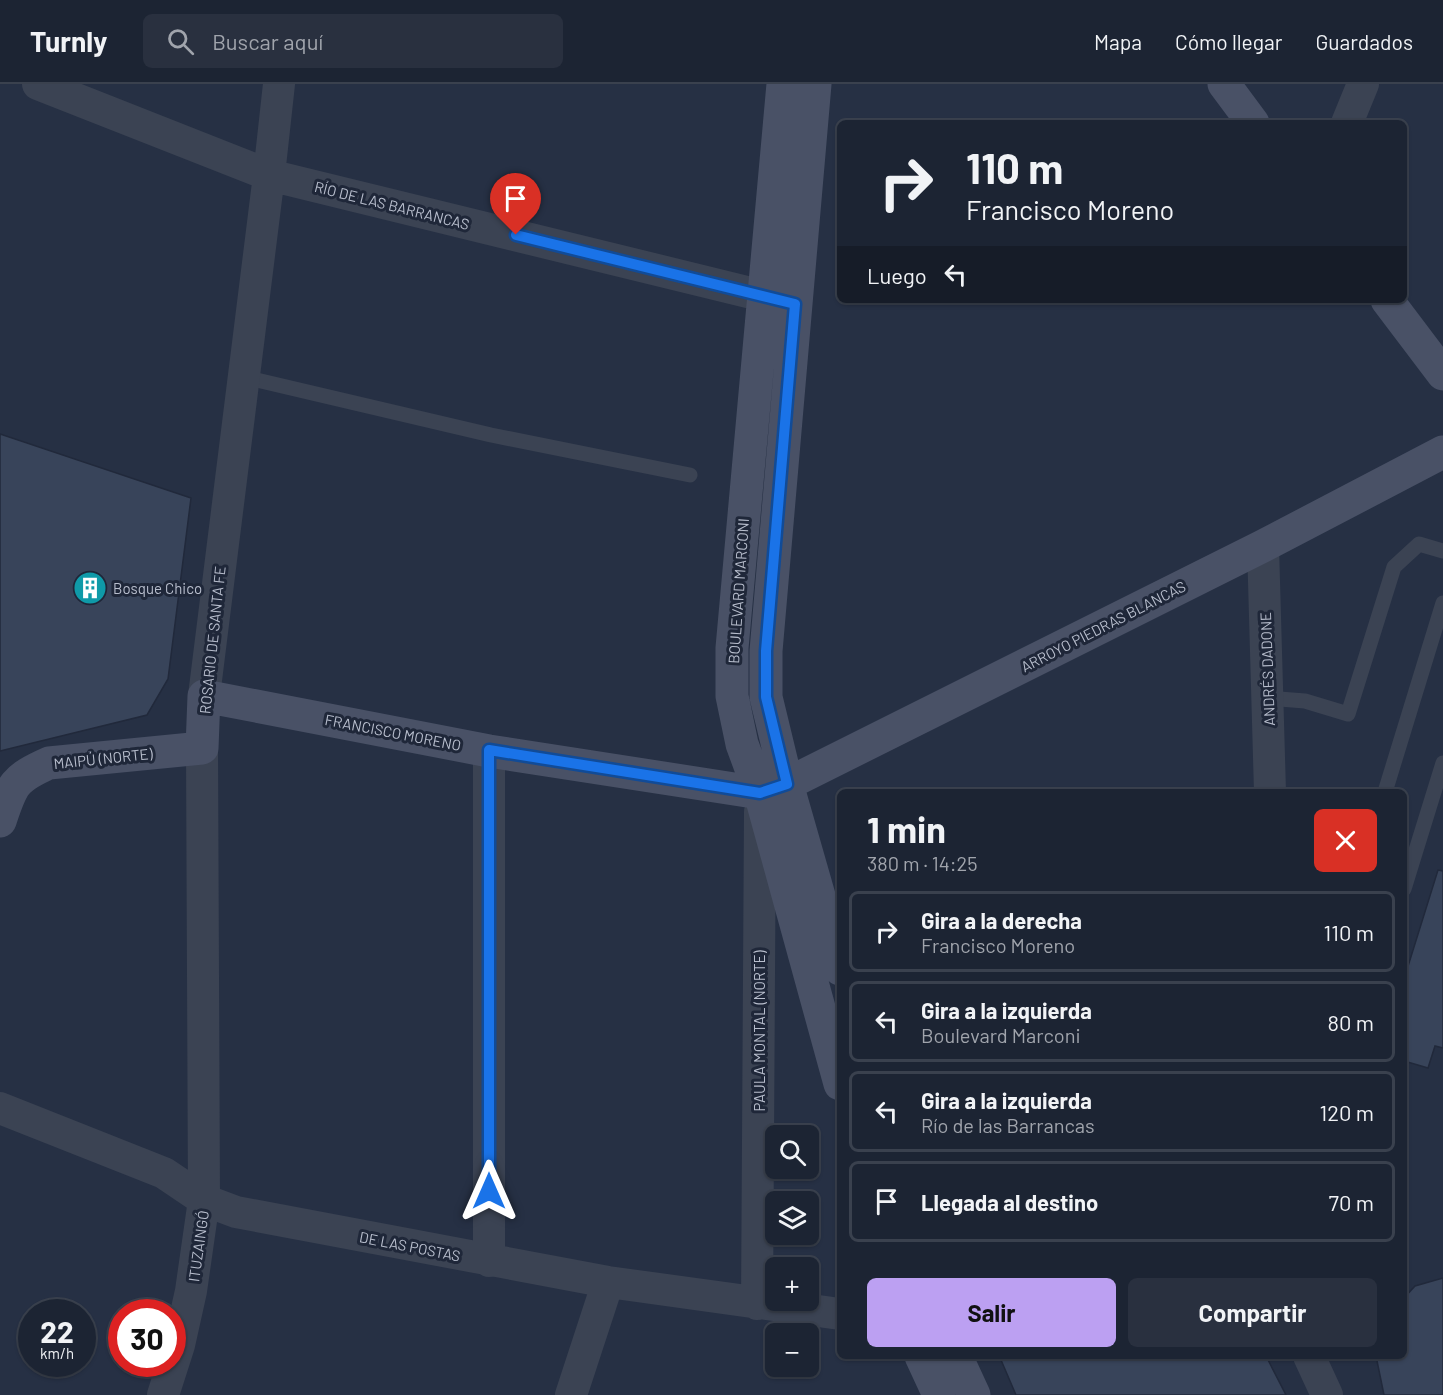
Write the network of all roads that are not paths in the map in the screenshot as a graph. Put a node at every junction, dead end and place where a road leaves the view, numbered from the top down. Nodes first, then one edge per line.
1 (38, 84) edge
2 (279, 84) edge
3 (783, 84) edge
4 (815, 84) edge
5 (1224, 84) edge
6 (1363, 84) edge
7 (1251, 120) edge
8 (1348, 120) edge
9 (270, 175) junction
10 (763, 295) junction
11 (1389, 303) edge
12 (795, 304) junction
13 (1443, 374) edge
14 (244, 377) junction
15 (1443, 452) edge
16 (690, 475) dead end
17 (1263, 546) junction
18 (1443, 551) edge
19 (1443, 603) edge
20 (204, 696) junction
21 (1268, 698) junction
22 (202, 748) junction
23 (489, 750) junction
24 (1443, 763) edge
25 (773, 788) junction
26 (1270, 789) edge
27 (1386, 789) edge
28 (0, 821) edge
29 (1407, 879) edge
30 (837, 961) edge
31 (837, 1071) edge
32 (0, 1108) edge
33 (204, 1200) junction
34 (489, 1261) junction
35 (608, 1282) junction
36 (757, 1304) junction
37 (837, 1314) edge
38 (922, 1359) edge
39 (957, 1359) edge
40 (1310, 1359) edge
41 (163, 1395) edge
42 (571, 1395) edge
43 (939, 1395) edge
44 (974, 1395) edge
45 (1327, 1395) edge

1 - 9 street, RÍO DE LAS BARRANCAS
2 - 9 street, ROSARIO DE SANTA FE
3 - 10 main road, BOULEVARD MARCONI
4 - 12 main road, BOULEVARD MARCONI
5 - 7 main road
6 - 8 street
9 - 10 street, RÍO DE LAS BARRANCAS
9 - 14 street, ROSARIO DE SANTA FE
10 - 12 street, RÍO DE LAS BARRANCAS
10 - 25 main road, BOULEVARD MARCONI
11 - 13 main road
12 - 25 main road, BOULEVARD MARCONI
14 - 16 lane
14 - 20 street, ROSARIO DE SANTA FE
15 - 17 main road, ARROYO PIEDRAS BLANCAS
17 - 21 street, ANDRÉS DADONE
17 - 25 main road, ARROYO PIEDRAS BLANCAS
18 - 21 lane
19 - 27 lane
20 - 22 main road, ROSARIO DE SANTA FE
20 - 23 main road, FRANCISCO MORENO
21 - 26 street, ANDRÉS DADONE
22 - 28 main road, MAIPÚ (NORTE)
22 - 33 street, ROSARIO DE SANTA FE
23 - 25 main road, FRANCISCO MORENO
23 - 34 street
24 - 29 lane
25 - 30 main road, BOULEVARD MARCONI
25 - 31 main road, BOULEVARD MARCONI
25 - 36 street, PAULA MONTAL (NORTE)
32 - 33 street, DE LAS POSTAS
33 - 34 street, DE LAS POSTAS
33 - 41 street, ITUZAINGÓ
34 - 35 street, DE LAS POSTAS
35 - 36 street, DE LAS POSTAS
35 - 42 street
36 - 37 street, DE LAS POSTAS
38 - 43 main road
39 - 44 main road
40 - 45 street

